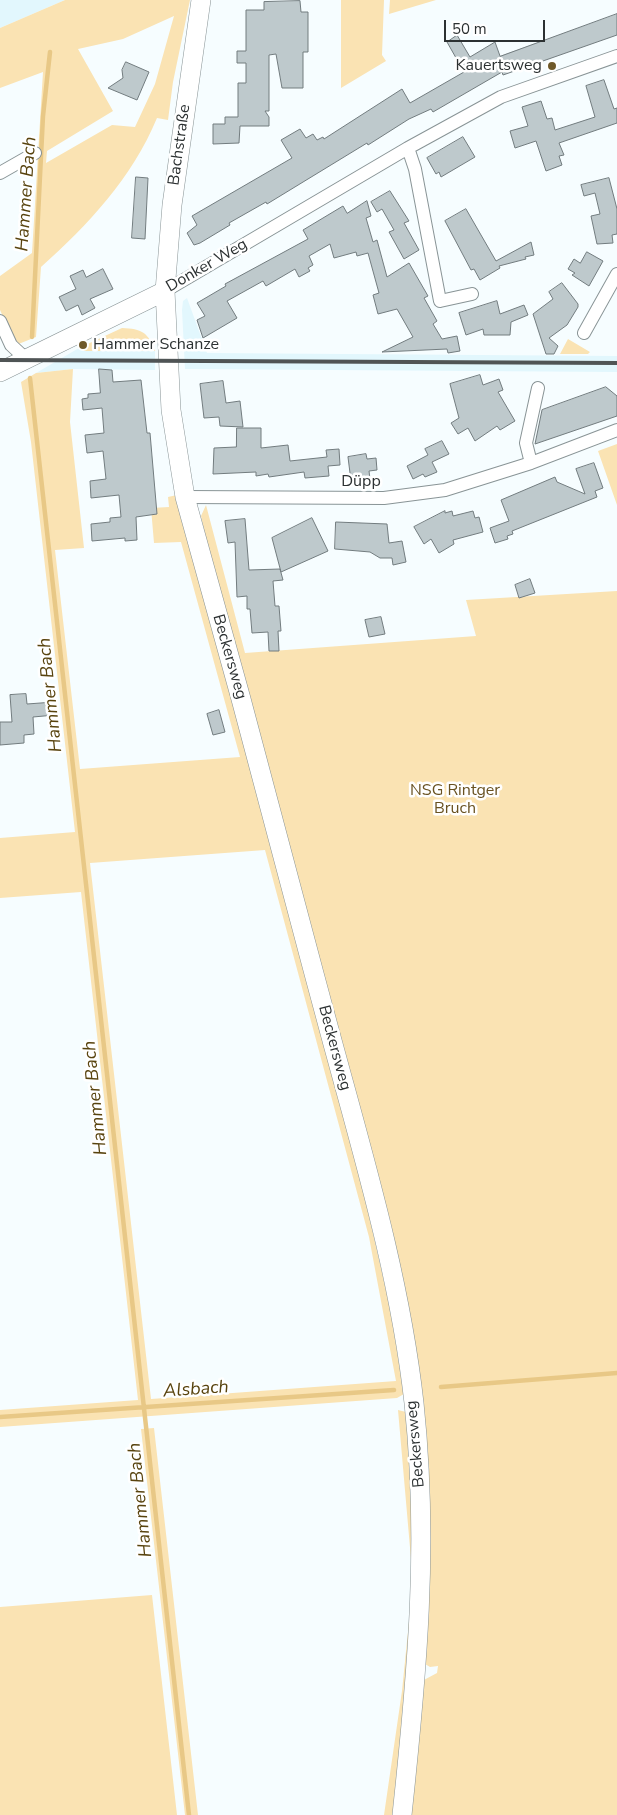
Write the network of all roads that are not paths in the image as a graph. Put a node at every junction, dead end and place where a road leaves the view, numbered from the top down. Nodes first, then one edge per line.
1 (201, 0) edge
2 (617, 56) edge
3 (408, 148) junction
4 (35, 154) dead end
5 (0, 174) edge
6 (617, 274) edge
7 (165, 291) junction
8 (472, 294) dead end
9 (0, 321) edge
10 (584, 333) dead end
11 (26, 359) junction
12 (0, 372) edge
13 (538, 388) dead end
14 (617, 430) edge
15 (531, 463) junction
16 (185, 497) junction
17 (402, 1815) edge

1 - 7 street, Bachstraße
2 - 3 street, Donker Weg
3 - 7 street, Donker Weg
3 - 8 street
4 - 5 street
6 - 10 street
7 - 11 street, Donker Weg
7 - 16 street, Beckersweg
9 - 11 street
11 - 12 street, Donker Weg
13 - 15 street
14 - 15 street, Düpp
15 - 16 street, Düpp
16 - 17 street, Beckersweg

